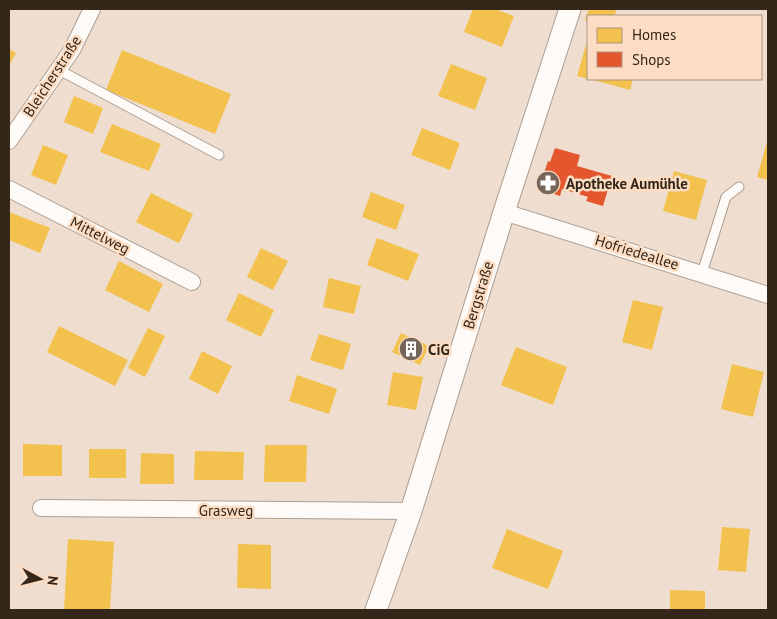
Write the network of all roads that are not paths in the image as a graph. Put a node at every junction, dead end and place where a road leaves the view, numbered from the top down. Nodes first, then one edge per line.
1 (92, 9) edge
2 (570, 9) edge
3 (58, 70) junction
4 (9, 141) edge
5 (219, 156) dead end
6 (739, 187) dead end
7 (9, 189) edge
8 (504, 212) junction
9 (702, 273) junction
10 (192, 282) dead end
11 (768, 295) edge
12 (41, 508) dead end
13 (411, 511) junction
14 (376, 610) edge

1 - 3 street, Bleicherstraße
2 - 8 street, Bergstraße
3 - 4 street, Bleicherstraße
3 - 5 lane
6 - 9 lane
7 - 10 street, Mittelweg
8 - 9 street, Hofriedeallee
8 - 13 street, Bergstraße
9 - 11 street, Hofriedeallee
12 - 13 street, Grasweg
13 - 14 street, Bergstraße

